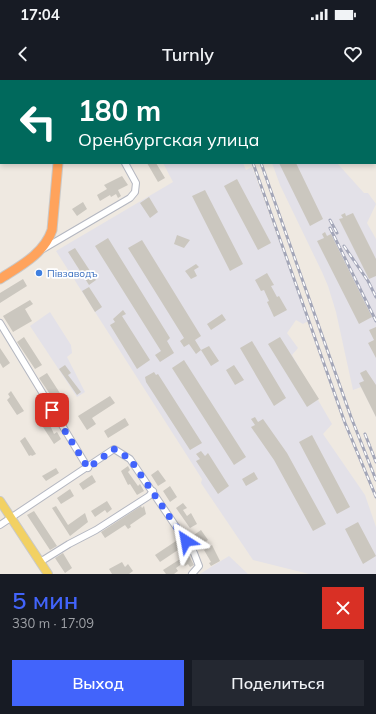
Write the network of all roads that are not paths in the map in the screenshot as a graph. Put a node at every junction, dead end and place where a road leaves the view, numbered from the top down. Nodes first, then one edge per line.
1 (58, 164) edge
2 (126, 164) edge
3 (41, 250) junction
4 (0, 279) edge
5 (0, 323) edge
6 (88, 468) junction
7 (153, 491) junction
8 (0, 501) edge
9 (11, 518) junction
10 (0, 525) edge
11 (40, 562) junction
12 (48, 574) edge
13 (192, 574) edge

1 - 3 highway
2 - 3 street
3 - 4 highway
5 - 6 street
6 - 7 street
6 - 9 street
7 - 11 street
7 - 13 street
8 - 9 main road
9 - 10 street
9 - 11 main road
11 - 12 main road

